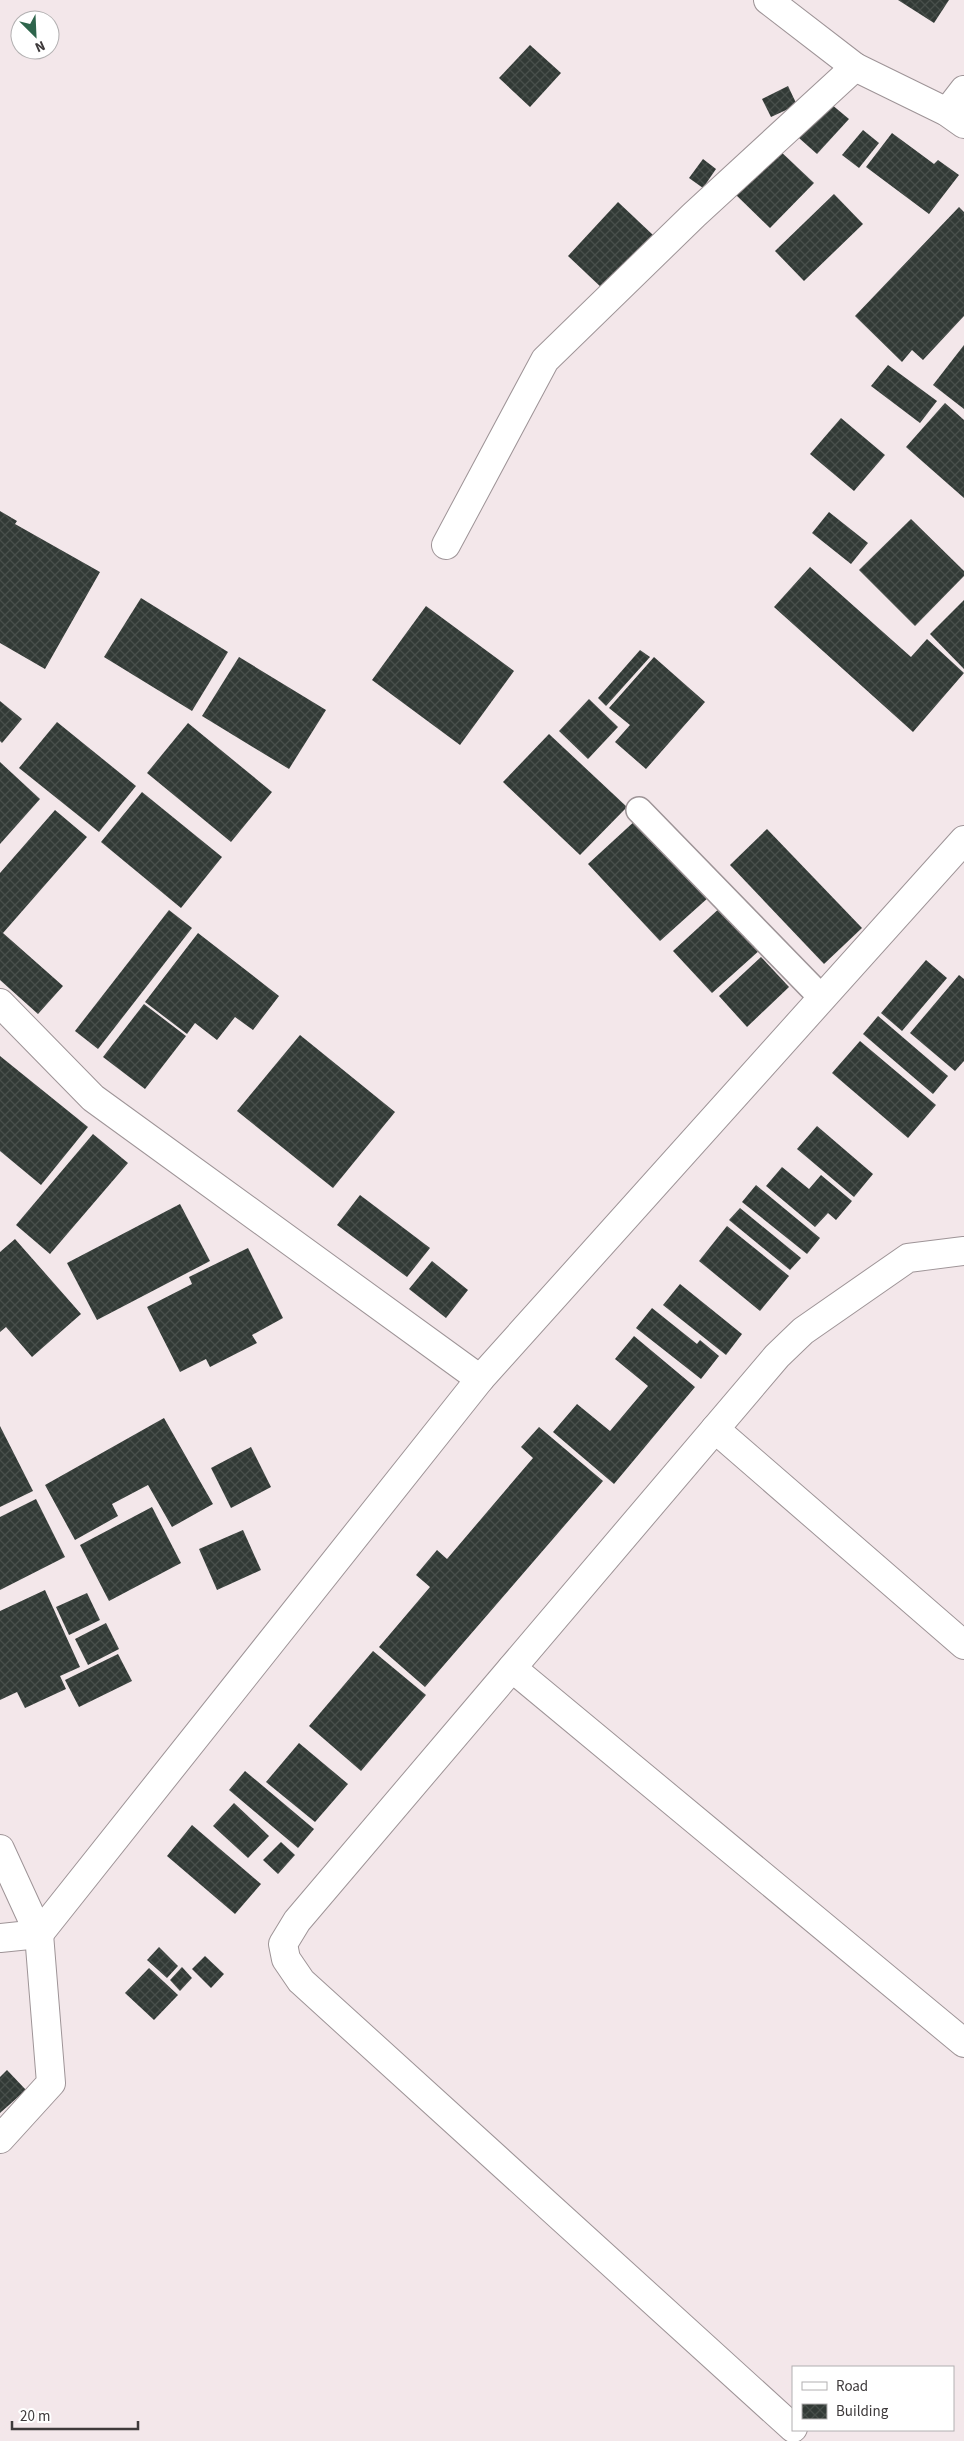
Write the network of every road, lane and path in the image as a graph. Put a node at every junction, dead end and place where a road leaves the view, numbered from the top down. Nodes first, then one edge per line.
1 (768, 0) edge
2 (854, 66) junction
3 (964, 90) edge
4 (956, 118) edge
5 (446, 545) dead end
6 (639, 810) dead end
7 (964, 840) edge
8 (822, 998) junction
9 (0, 1002) edge
10 (964, 1250) edge
11 (480, 1379) junction
12 (715, 1429) junction
13 (964, 1645) edge
14 (512, 1668) junction
15 (0, 1850) edge
16 (38, 1934) junction
17 (0, 1938) edge
18 (964, 2043) edge
19 (0, 2139) edge
20 (792, 2427) edge
21 (796, 2431) edge
22 (807, 2441) edge

1 - 2 street
2 - 4 street
2 - 5 street
3 - 4 street
6 - 8 lane
7 - 8 street
8 - 11 street
9 - 11 street
10 - 12 street
11 - 16 street
12 - 13 street
12 - 14 street
14 - 18 street
14 - 20 street
15 - 16 street
16 - 17 street
16 - 19 street
21 - 22 street

